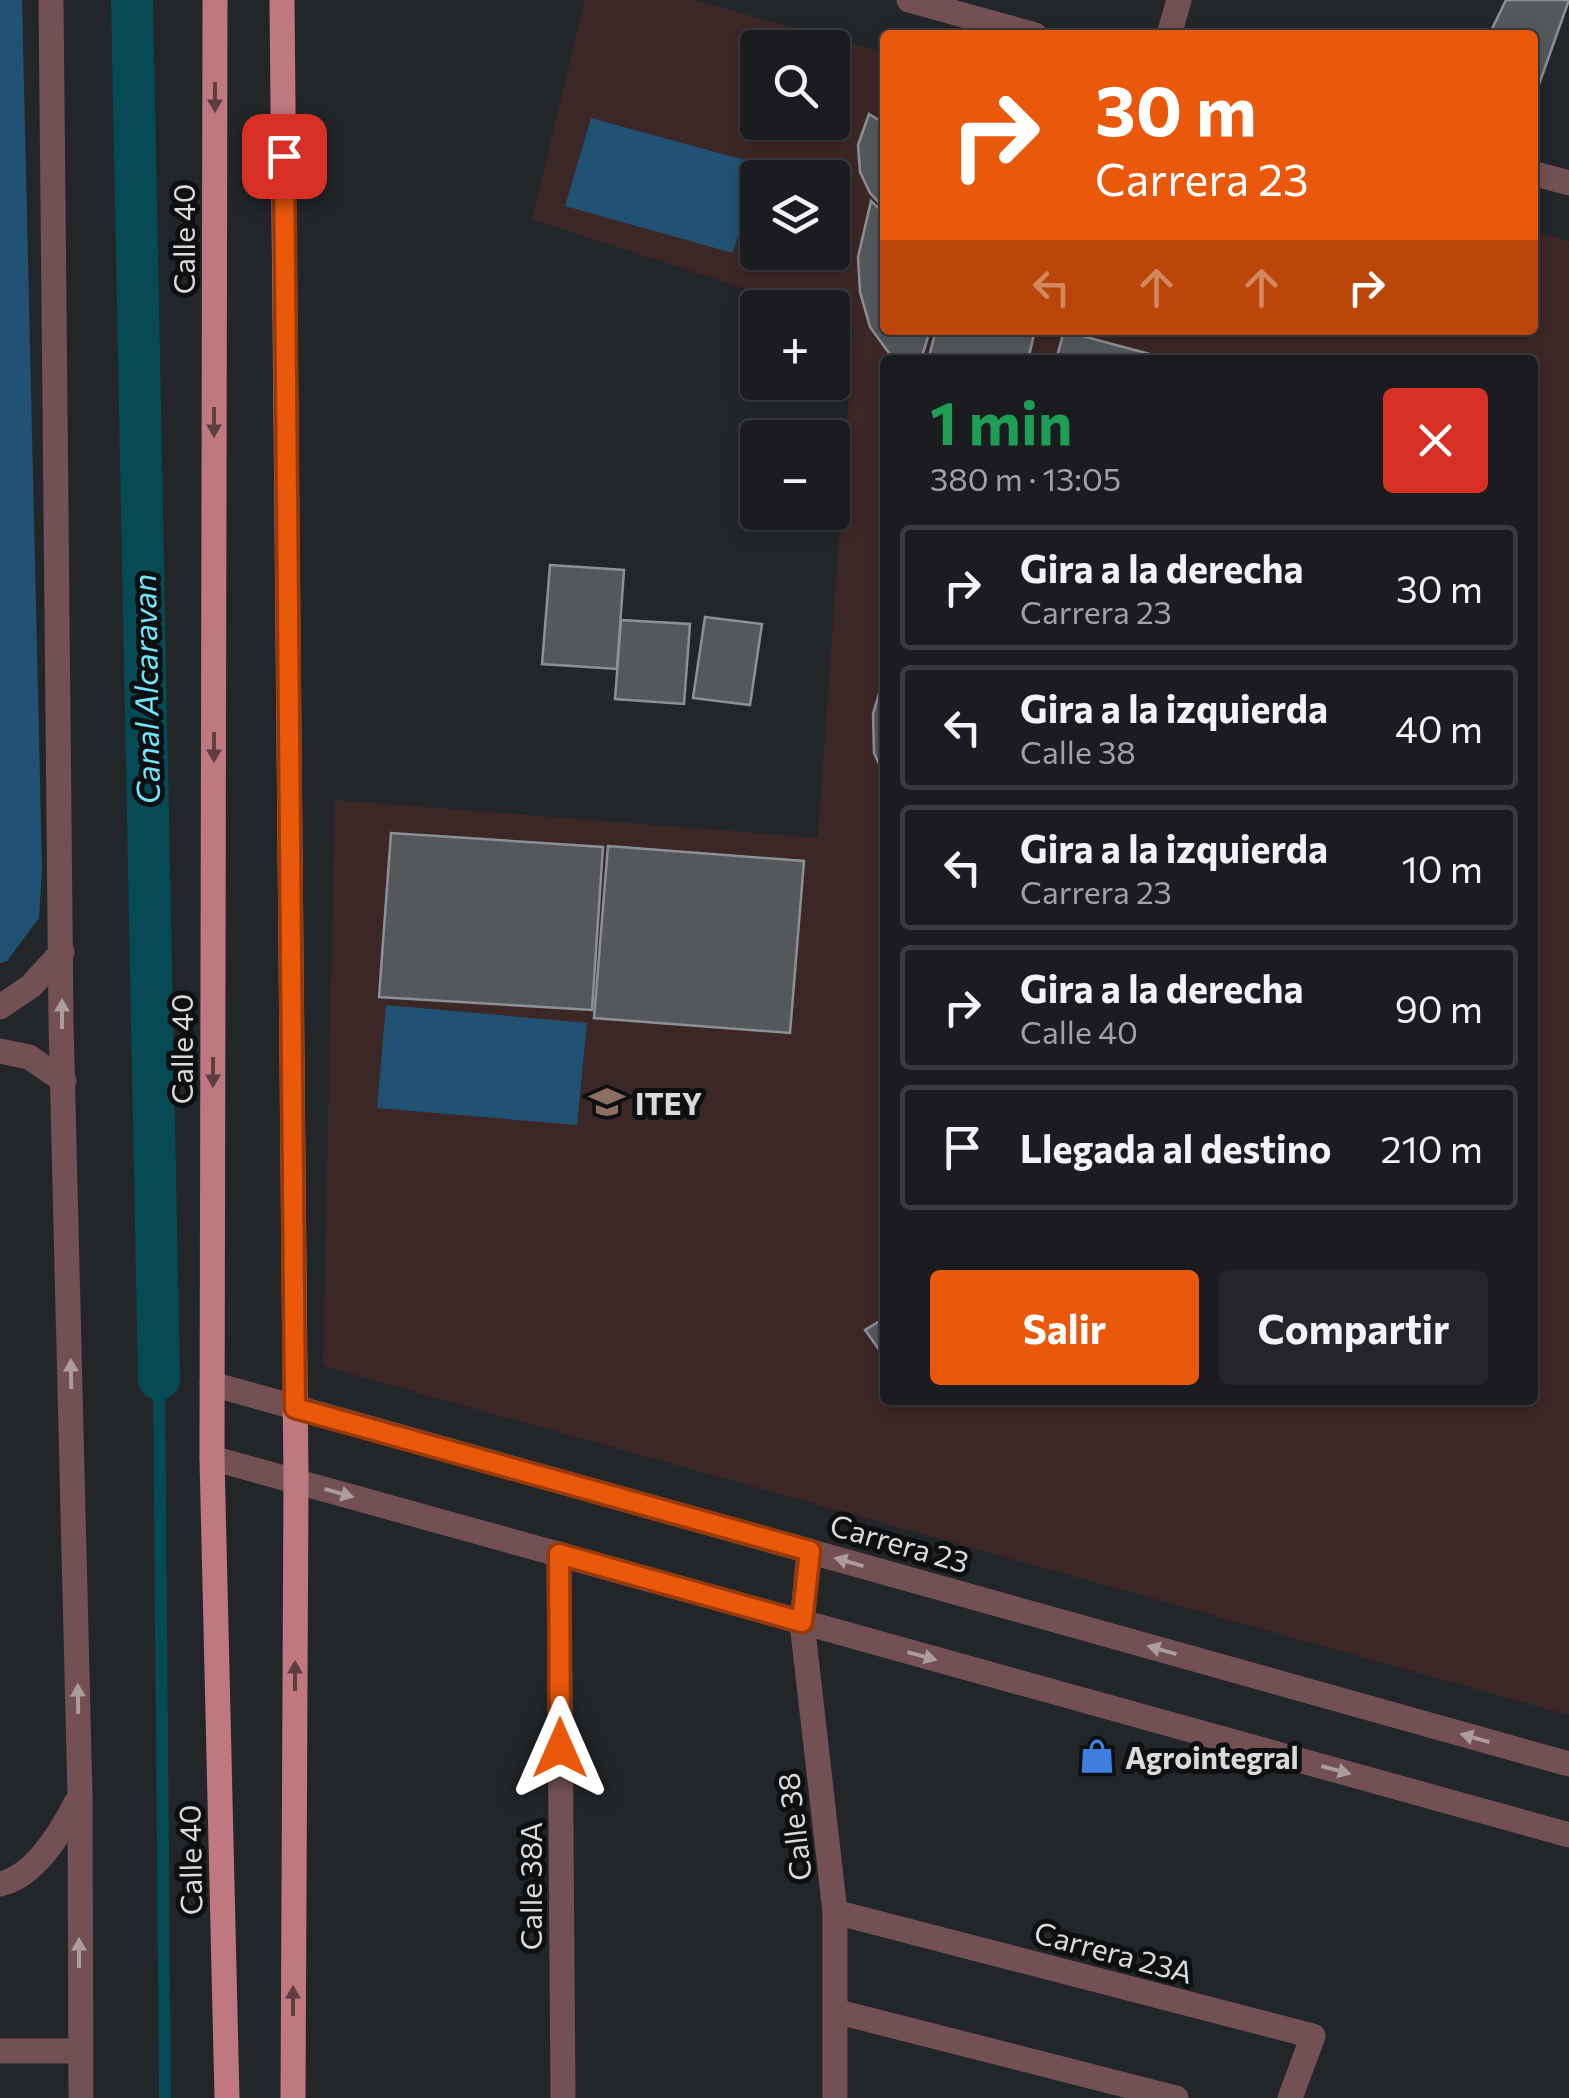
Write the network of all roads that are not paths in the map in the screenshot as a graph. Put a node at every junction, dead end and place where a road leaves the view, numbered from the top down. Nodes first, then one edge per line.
1 (51, 0) edge
2 (215, 0) edge
3 (282, 0) edge
4 (909, 0) edge
5 (1179, 0) edge
6 (1017, 30) edge
7 (1170, 30) edge
8 (1538, 175) edge
9 (1569, 183) edge
10 (62, 952) junction
11 (0, 1007) edge
12 (0, 1051) edge
13 (64, 1081) junction
14 (212, 1384) junction
15 (295, 1408) junction
16 (212, 1458) junction
17 (296, 1481) junction
18 (810, 1551) junction
19 (559, 1554) junction
20 (802, 1622) junction
21 (1569, 1764) edge
22 (80, 1796) junction
23 (1569, 1834) edge
24 (0, 1884) edge
25 (835, 1912) junction
26 (835, 2011) junction
27 (0, 2051) edge
28 (80, 2051) junction
29 (80, 2098) edge
30 (227, 2098) edge
31 (292, 2098) edge
32 (563, 2098) edge
33 (835, 2098) edge
34 (1176, 2098) edge
35 (1290, 2098) edge

1 - 10 street
2 -> 14 main road, Calle 40
3 - 15 main road
4 - 6 street
5 - 7 street
8 - 9 street
10 - 11 street
13 -> 10 street
12 - 13 street
22 -> 13 street
14 - 15 street, Carrera 23
14 - 16 main road, Calle 40
15 - 17 main road
15 - 18 street, Carrera 23
16 - 17 street
16 - 30 main road, Calle 40
17 -> 19 street
31 -> 17 main road
18 - 20 street, Calle 38
21 -> 18 street, Carrera 23
19 - 20 street
19 - 32 street, Calle 38A
20 -> 23 street
20 - 25 street, Calle 38
22 - 24 street
28 -> 22 street
25 - 26 street, Calle 38
25 - 35 street, Carrera 23A
26 - 33 street, Calle 38
26 - 34 street
27 - 28 street
28 - 29 street

